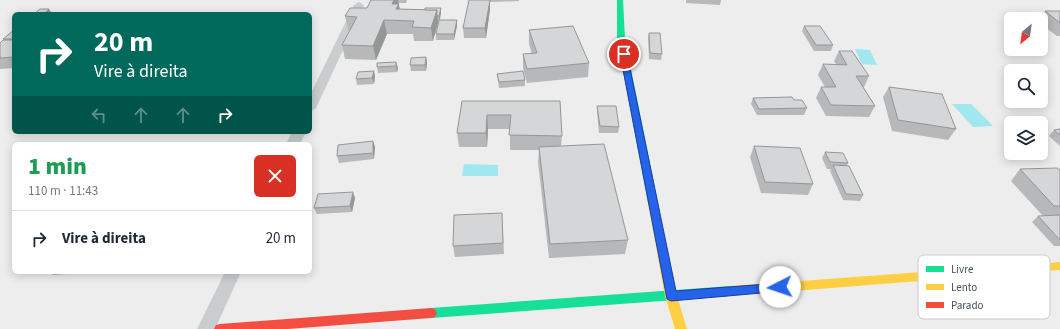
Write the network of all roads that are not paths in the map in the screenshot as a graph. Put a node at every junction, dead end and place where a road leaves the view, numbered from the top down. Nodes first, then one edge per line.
1 (620, 0) edge
2 (359, 5) dead end
3 (312, 104) edge
4 (1060, 266) edge
5 (1050, 267) edge
6 (232, 274) edge
7 (918, 277) edge
8 (671, 296) junction
9 (206, 329) edge
10 (220, 329) edge
11 (681, 329) edge

1 - 8 street
2 - 3 lane
4 - 5 street
6 - 9 lane
7 - 8 street
8 - 10 street
8 - 11 street

